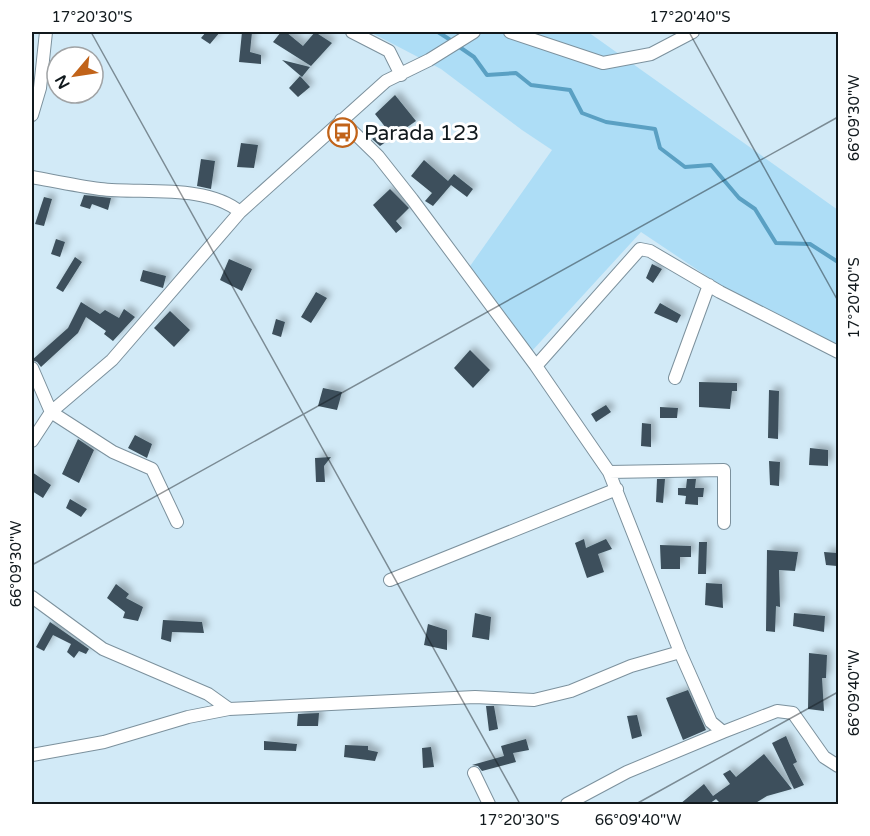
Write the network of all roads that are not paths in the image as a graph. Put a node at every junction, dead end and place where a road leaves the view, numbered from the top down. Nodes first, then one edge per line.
1 (46, 32) edge
2 (352, 32) edge
3 (473, 32) edge
4 (510, 32) edge
5 (693, 32) edge
6 (401, 75) junction
7 (32, 115) edge
8 (341, 120) junction
9 (32, 177) edge
10 (240, 212) junction
11 (709, 285) junction
12 (838, 352) edge
13 (536, 366) junction
14 (32, 368) edge
15 (675, 378) dead end
16 (51, 412) junction
17 (32, 441) edge
18 (609, 472) junction
19 (617, 489) junction
20 (177, 522) dead end
21 (724, 523) dead end
22 (390, 580) dead end
23 (32, 597) edge
24 (680, 652) junction
25 (229, 709) junction
26 (723, 732) junction
27 (32, 755) edge
28 (838, 766) edge
29 (474, 773) dead end
30 (489, 804) edge
31 (567, 804) edge

1 - 7 street
2 - 6 street
3 - 6 street
4 - 5 street
6 - 8 street
8 - 10 street
8 - 13 street
9 - 10 street
10 - 16 street
11 - 12 street
11 - 13 street
11 - 15 street
13 - 18 street
14 - 16 street
16 - 17 street
16 - 20 street
18 - 19 street
18 - 21 street
19 - 22 street
19 - 24 street
23 - 25 street
24 - 25 street
24 - 26 street
25 - 27 street
26 - 28 street
26 - 31 street
29 - 30 street

